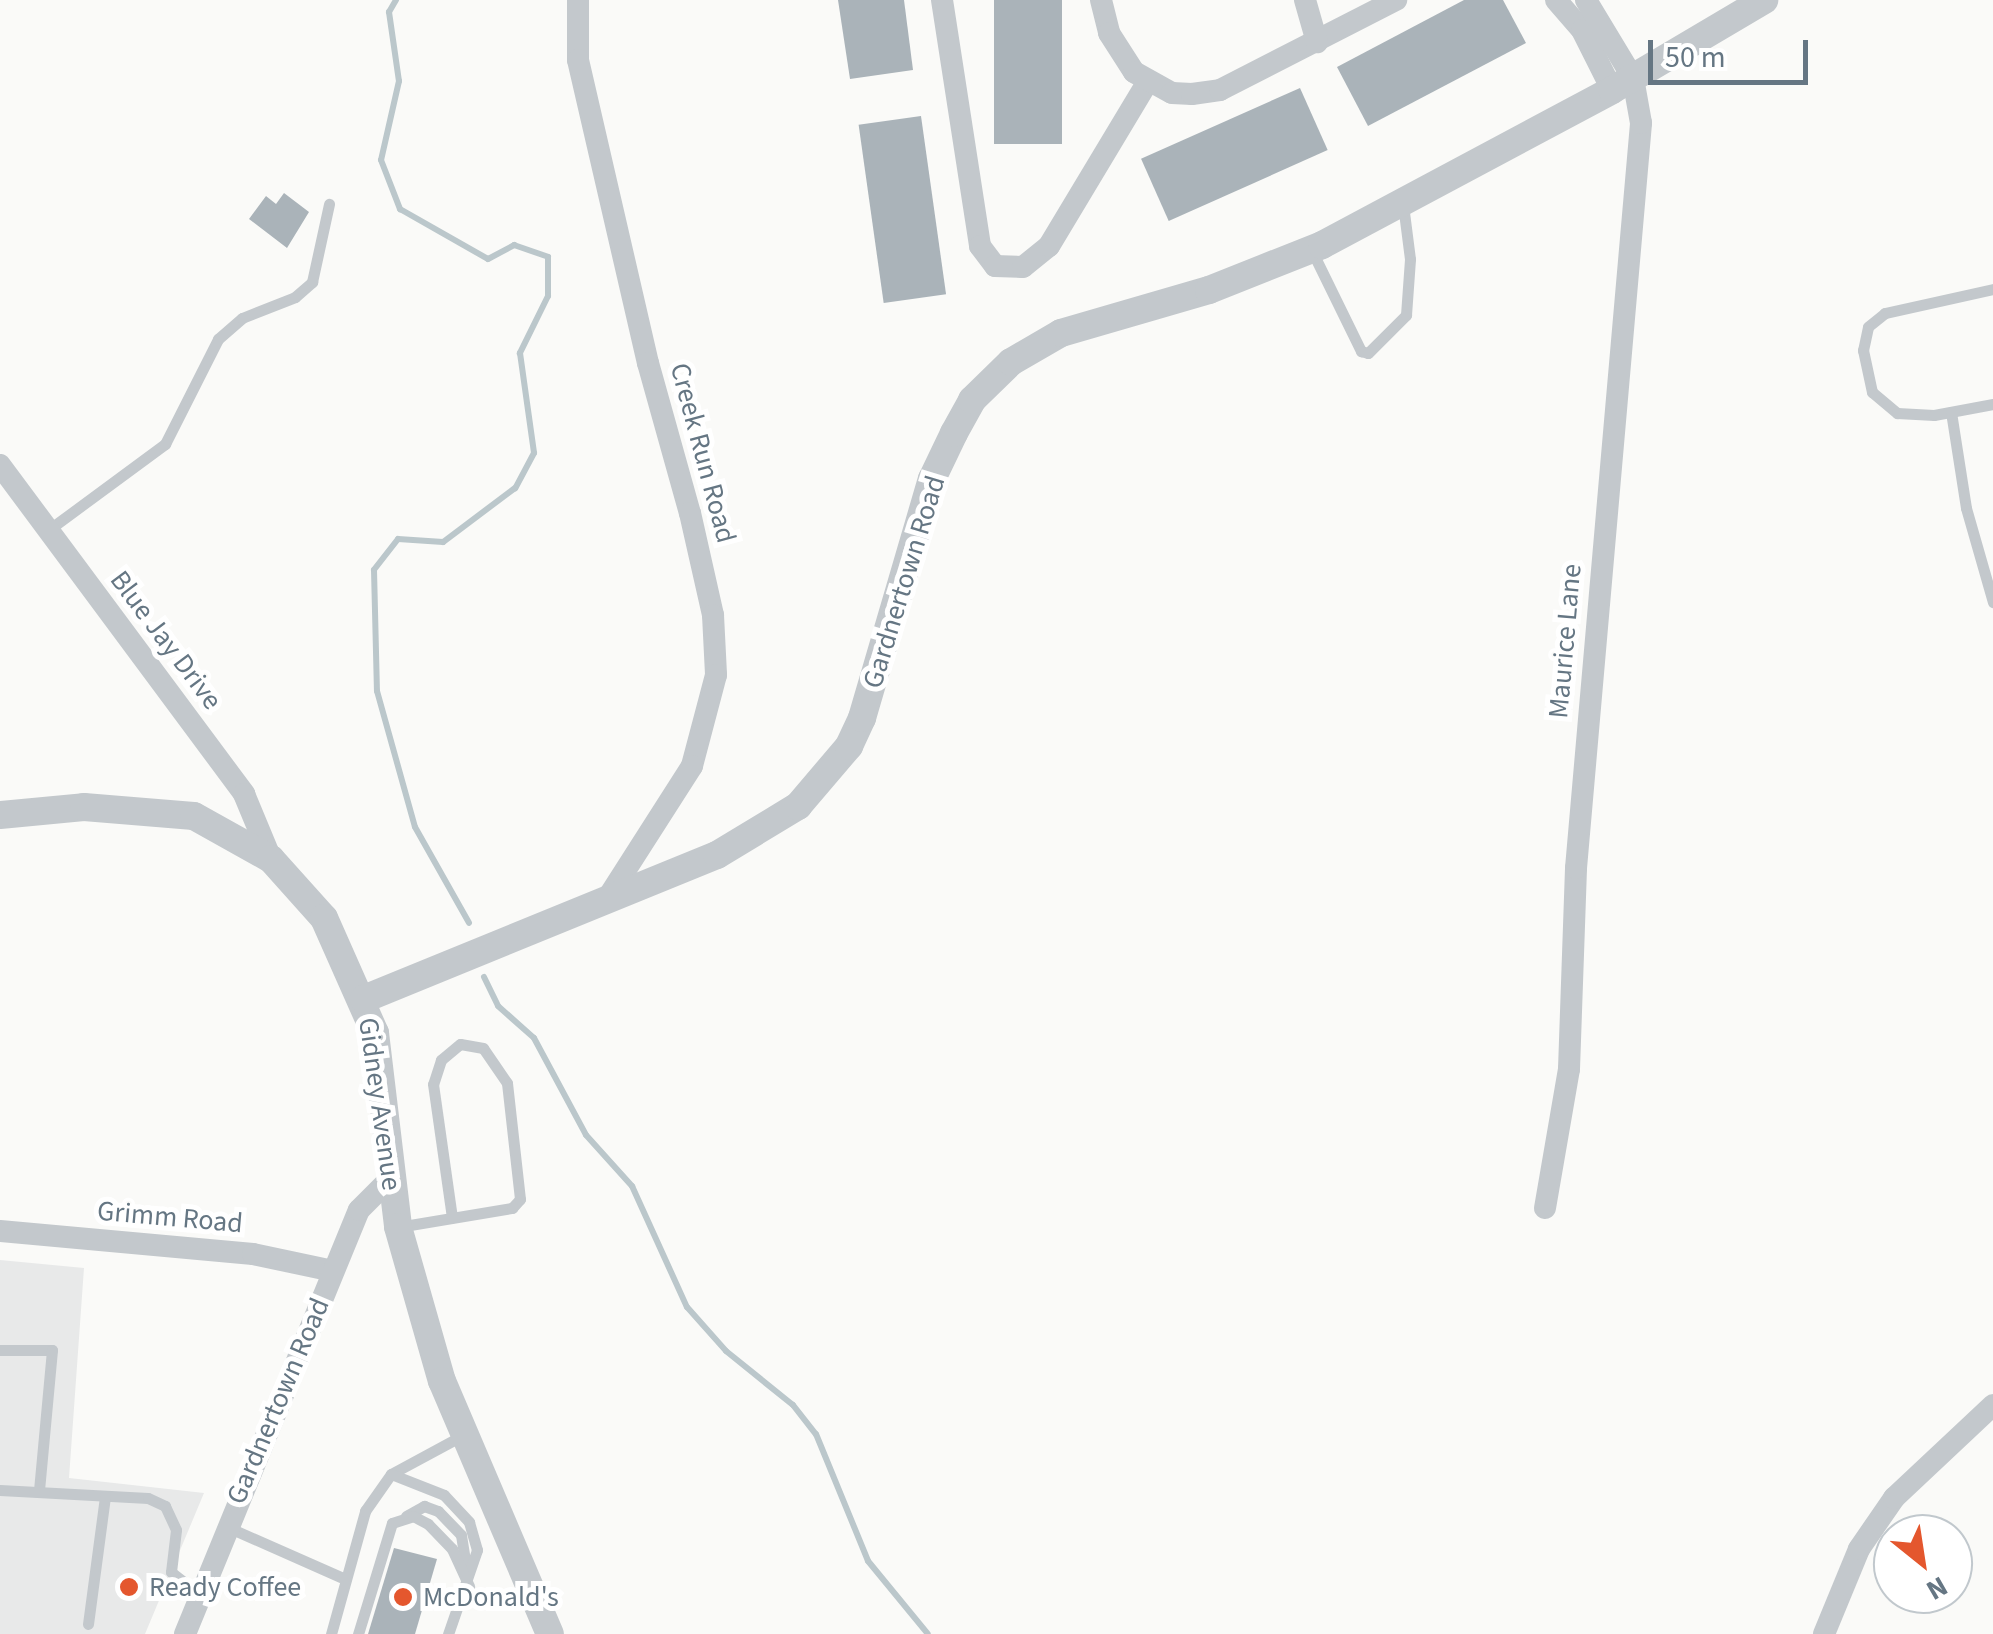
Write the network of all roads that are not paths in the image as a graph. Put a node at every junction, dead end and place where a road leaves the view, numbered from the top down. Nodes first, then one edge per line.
1 (578, 0) edge
2 (942, 0) edge
3 (1101, 0) edge
4 (1305, 0) edge
5 (1396, 0) edge
6 (1556, 0) edge
7 (1764, 0) edge
8 (1591, 9) edge
9 (1317, 42) junction
10 (1146, 83) junction
11 (1623, 84) junction
12 (329, 204) dead end
13 (1403, 204) junction
14 (1312, 250) junction
15 (1993, 289) edge
16 (1993, 404) edge
17 (1951, 412) junction
18 (0, 465) edge
19 (47, 531) junction
20 (1993, 602) edge
21 (0, 814) edge
22 (270, 858) junction
23 (608, 899) junction
24 (364, 999) junction
25 (389, 1180) junction
26 (1545, 1208) dead end
27 (452, 1218) junction
28 (398, 1227) junction
29 (0, 1232) edge
30 (333, 1271) junction
31 (0, 1350) edge
32 (1993, 1406) edge
33 (465, 1434) junction
34 (391, 1474) junction
35 (0, 1490) edge
36 (39, 1491) junction
37 (105, 1496) junction
38 (225, 1526) junction
39 (345, 1579) junction
40 (469, 1586) junction
41 (198, 1594) junction
42 (88, 1624) dead end
43 (185, 1634) edge
44 (331, 1634) edge
45 (358, 1634) edge
46 (448, 1634) edge
47 (550, 1634) edge
48 (1824, 1634) edge

1 - 23 street, Creek Run Road
2 - 10 street
3 - 10 street
4 - 9 street
5 - 9 street
6 - 8 street, Maurice Lane
7 - 11 street, Gardnertown Road
8 - 11 street, Maurice Lane
9 - 10 street
11 - 13 street, Gardnertown Road
11 - 26 street, Maurice Lane
12 - 19 lane
13 - 14 street, Gardnertown Road
13 - 14 lane
14 - 23 street, Gardnertown Road
15 - 17 lane
16 - 17 lane
17 - 20 lane
18 - 19 street, Blue Jay Drive
19 - 22 street, Blue Jay Drive
21 - 22 street, Gidney Avenue
22 - 24 street, Gidney Avenue
23 - 24 street, Gardnertown Road
24 - 25 street, Gidney Avenue
25 - 28 street, Gidney Avenue
25 - 30 street, Gardnertown Road
27 - 27 lane
27 - 28 lane
28 - 33 street, Gidney Avenue
29 - 30 street, Grimm Road
30 - 38 street, Gardnertown Road
31 - 36 lane
32 - 48 street
33 - 34 lane
33 - 47 street, Gidney Avenue
34 - 39 lane
34 - 40 lane
35 - 36 lane
36 - 37 lane
37 - 41 lane
37 - 42 lane
38 - 39 lane
38 - 41 street, Gardnertown Road
39 - 44 lane
40 - 45 lane
40 - 46 lane
41 - 43 street, Gardnertown Road

